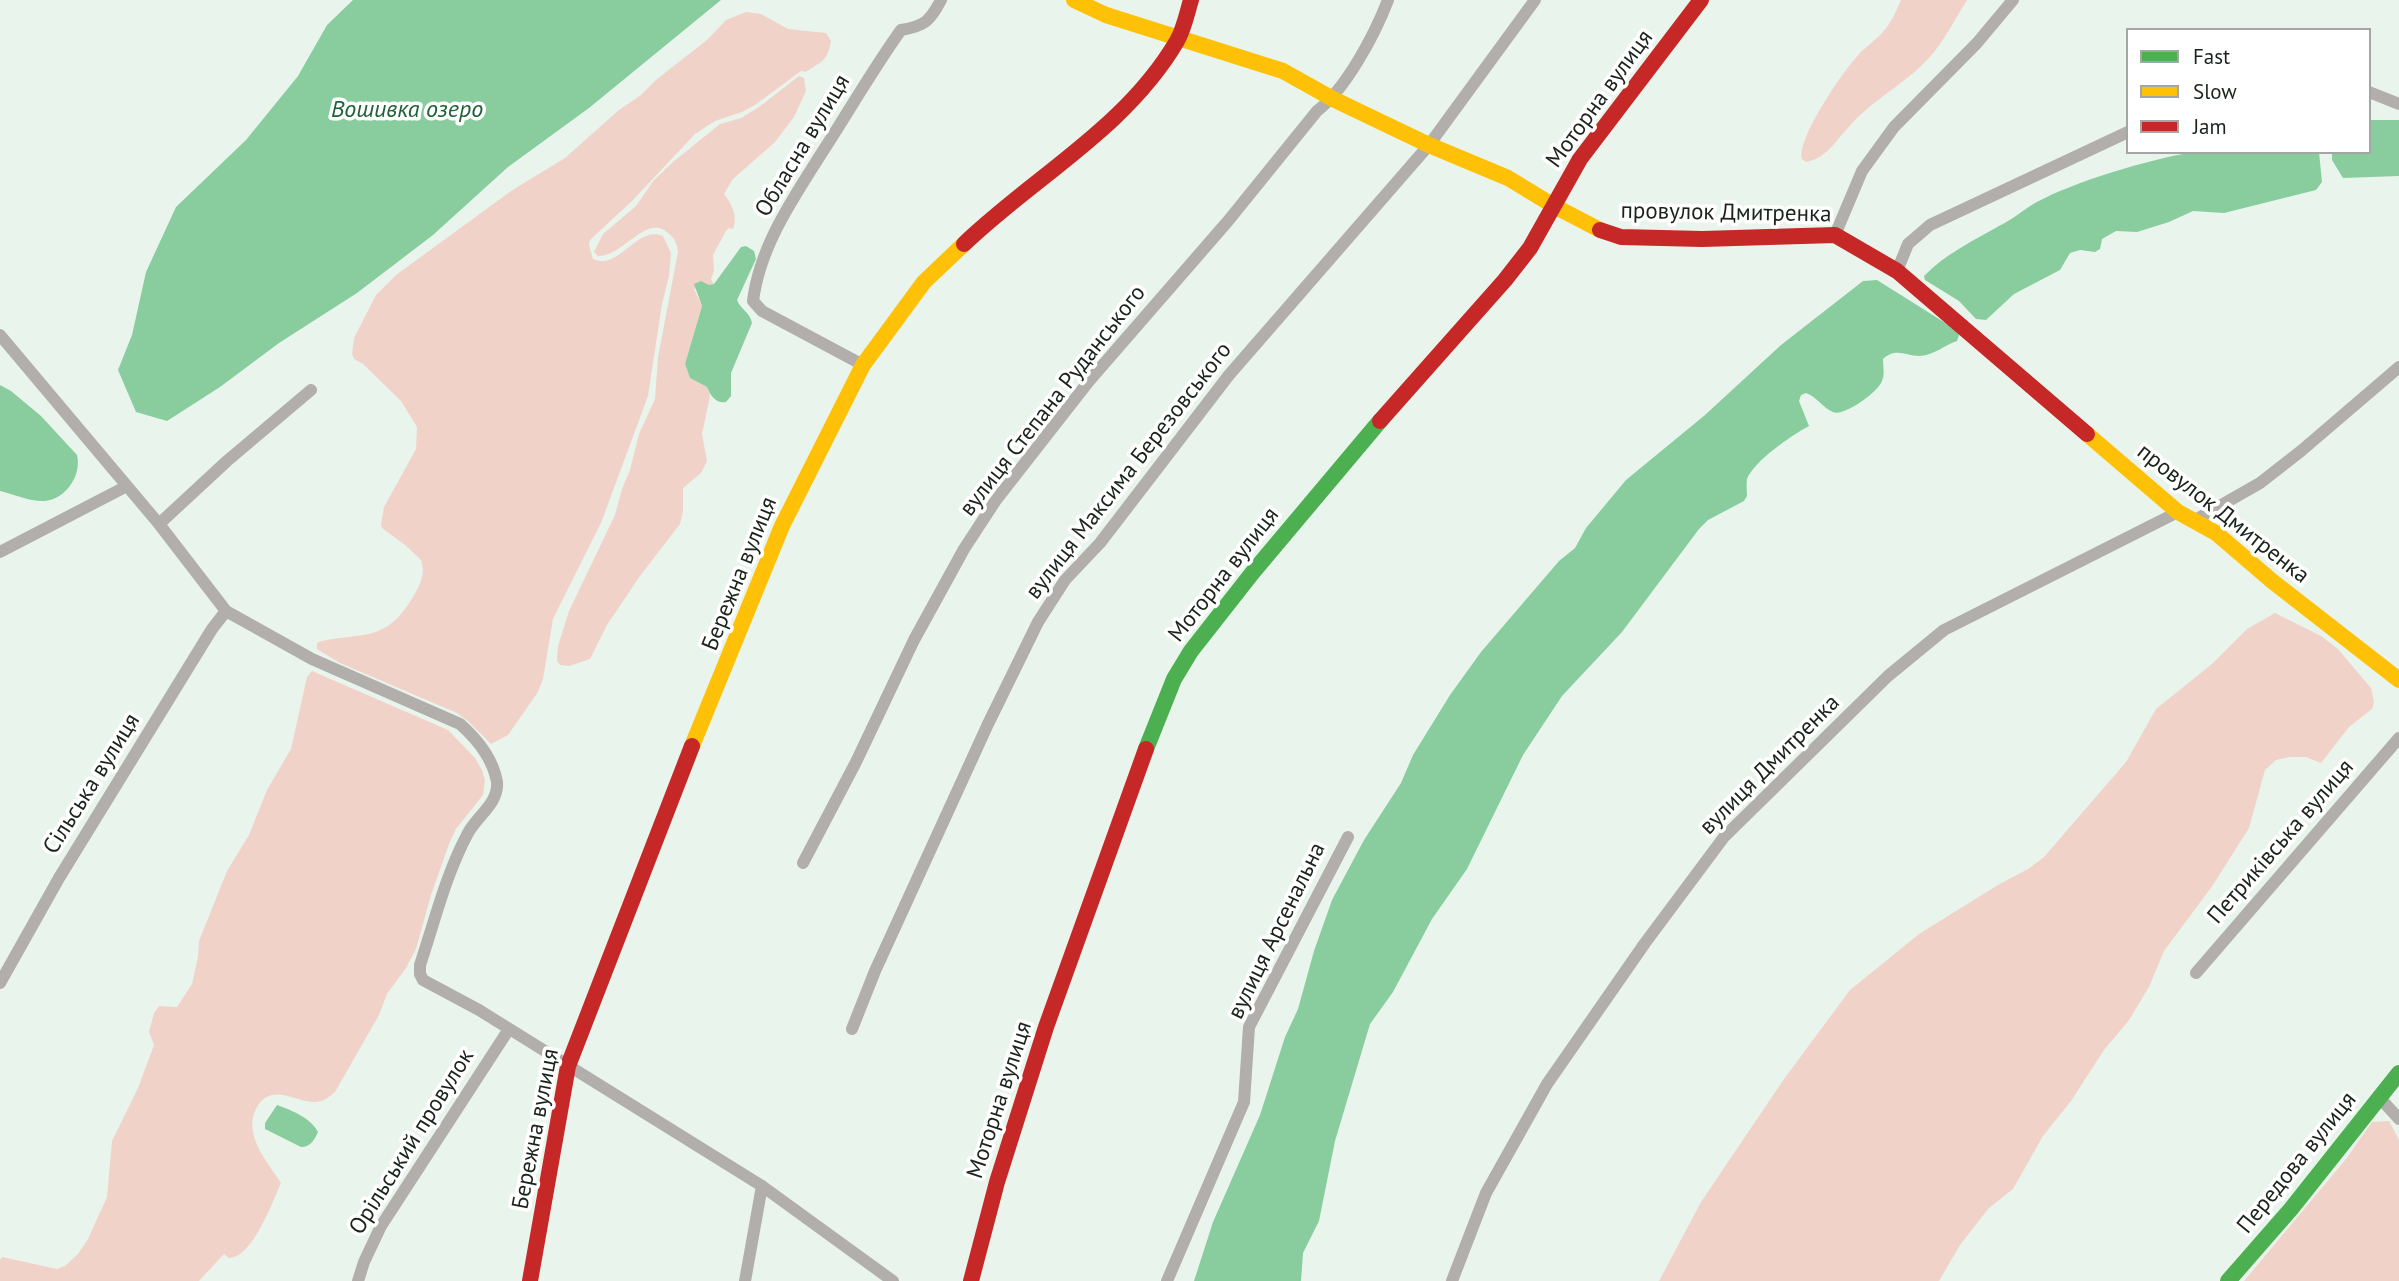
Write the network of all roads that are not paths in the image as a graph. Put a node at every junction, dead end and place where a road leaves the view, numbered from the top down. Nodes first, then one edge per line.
1 (941, 0) edge
2 (1074, 0) edge
3 (1191, 0) edge
4 (1388, 0) edge
5 (1535, 0) edge
6 (1701, 0) edge
7 (2013, 0) edge
8 (1178, 39) junction
9 (2371, 93) edge
10 (1333, 99) junction
11 (2399, 104) edge
12 (2126, 133) edge
13 (1429, 145) junction
14 (1553, 206) junction
15 (1835, 235) junction
16 (1897, 271) junction
17 (0, 335) edge
18 (863, 365) junction
19 (2399, 367) edge
20 (311, 390) dead end
21 (127, 486) junction
22 (2178, 512) junction
23 (2197, 519) junction
24 (159, 524) junction
25 (0, 552) edge
26 (226, 611) junction
27 (2399, 680) edge
28 (2399, 738) edge
29 (1348, 837) dead end
30 (803, 863) dead end
31 (2196, 973) dead end
32 (0, 983) edge
33 (509, 1029) junction
34 (852, 1029) dead end
35 (568, 1066) junction
36 (2399, 1073) edge
37 (2379, 1097) junction
38 (2399, 1119) edge
39 (762, 1186) junction
40 (358, 1281) edge
41 (530, 1281) edge
42 (745, 1281) edge
43 (894, 1281) edge
44 (971, 1281) edge
45 (1167, 1281) edge
46 (1452, 1281) edge
47 (2228, 1281) edge

1 - 18 street, Обласна вулиця
2 - 8 street, провулок Дмитренка
3 - 8 street, Бережна вулиця
4 - 10 street, вулиця Степана Руданського
5 - 13 street, вулиця Максима Березовського
6 - 14 street, Моторна вулиця
7 - 15 street
8 - 10 street, провулок Дмитренка
8 - 18 street, Бережна вулиця
9 - 11 street
10 - 13 street, провулок Дмитренка
10 - 30 street, вулиця Степана Руданського
12 - 16 street
13 - 14 street, провулок Дмитренка
13 - 34 street, вулиця Максима Березовського
14 - 15 street, провулок Дмитренка
14 - 44 street, Моторна вулиця
15 - 16 street, провулок Дмитренка
16 - 22 street, провулок Дмитренка
17 - 21 street
18 - 35 street, Бережна вулиця
19 - 23 street
20 - 24 street
21 - 24 street
21 - 25 street
22 - 23 street, провулок Дмитренка
22 - 46 street, вулиця Дмитренка
23 - 27 street, провулок Дмитренка
24 - 26 street
26 - 32 street, Сільська вулиця
26 - 33 street
28 - 31 street, Петриківська вулиця
29 - 45 street, вулиця Арсенальна
33 - 35 street
33 - 40 street, Орільський провулок
35 - 39 street
35 - 41 street, Бережна вулиця
36 - 37 street, Передова вулиця
37 - 38 street
37 - 47 street, Передова вулиця
39 - 42 street
39 - 43 street

